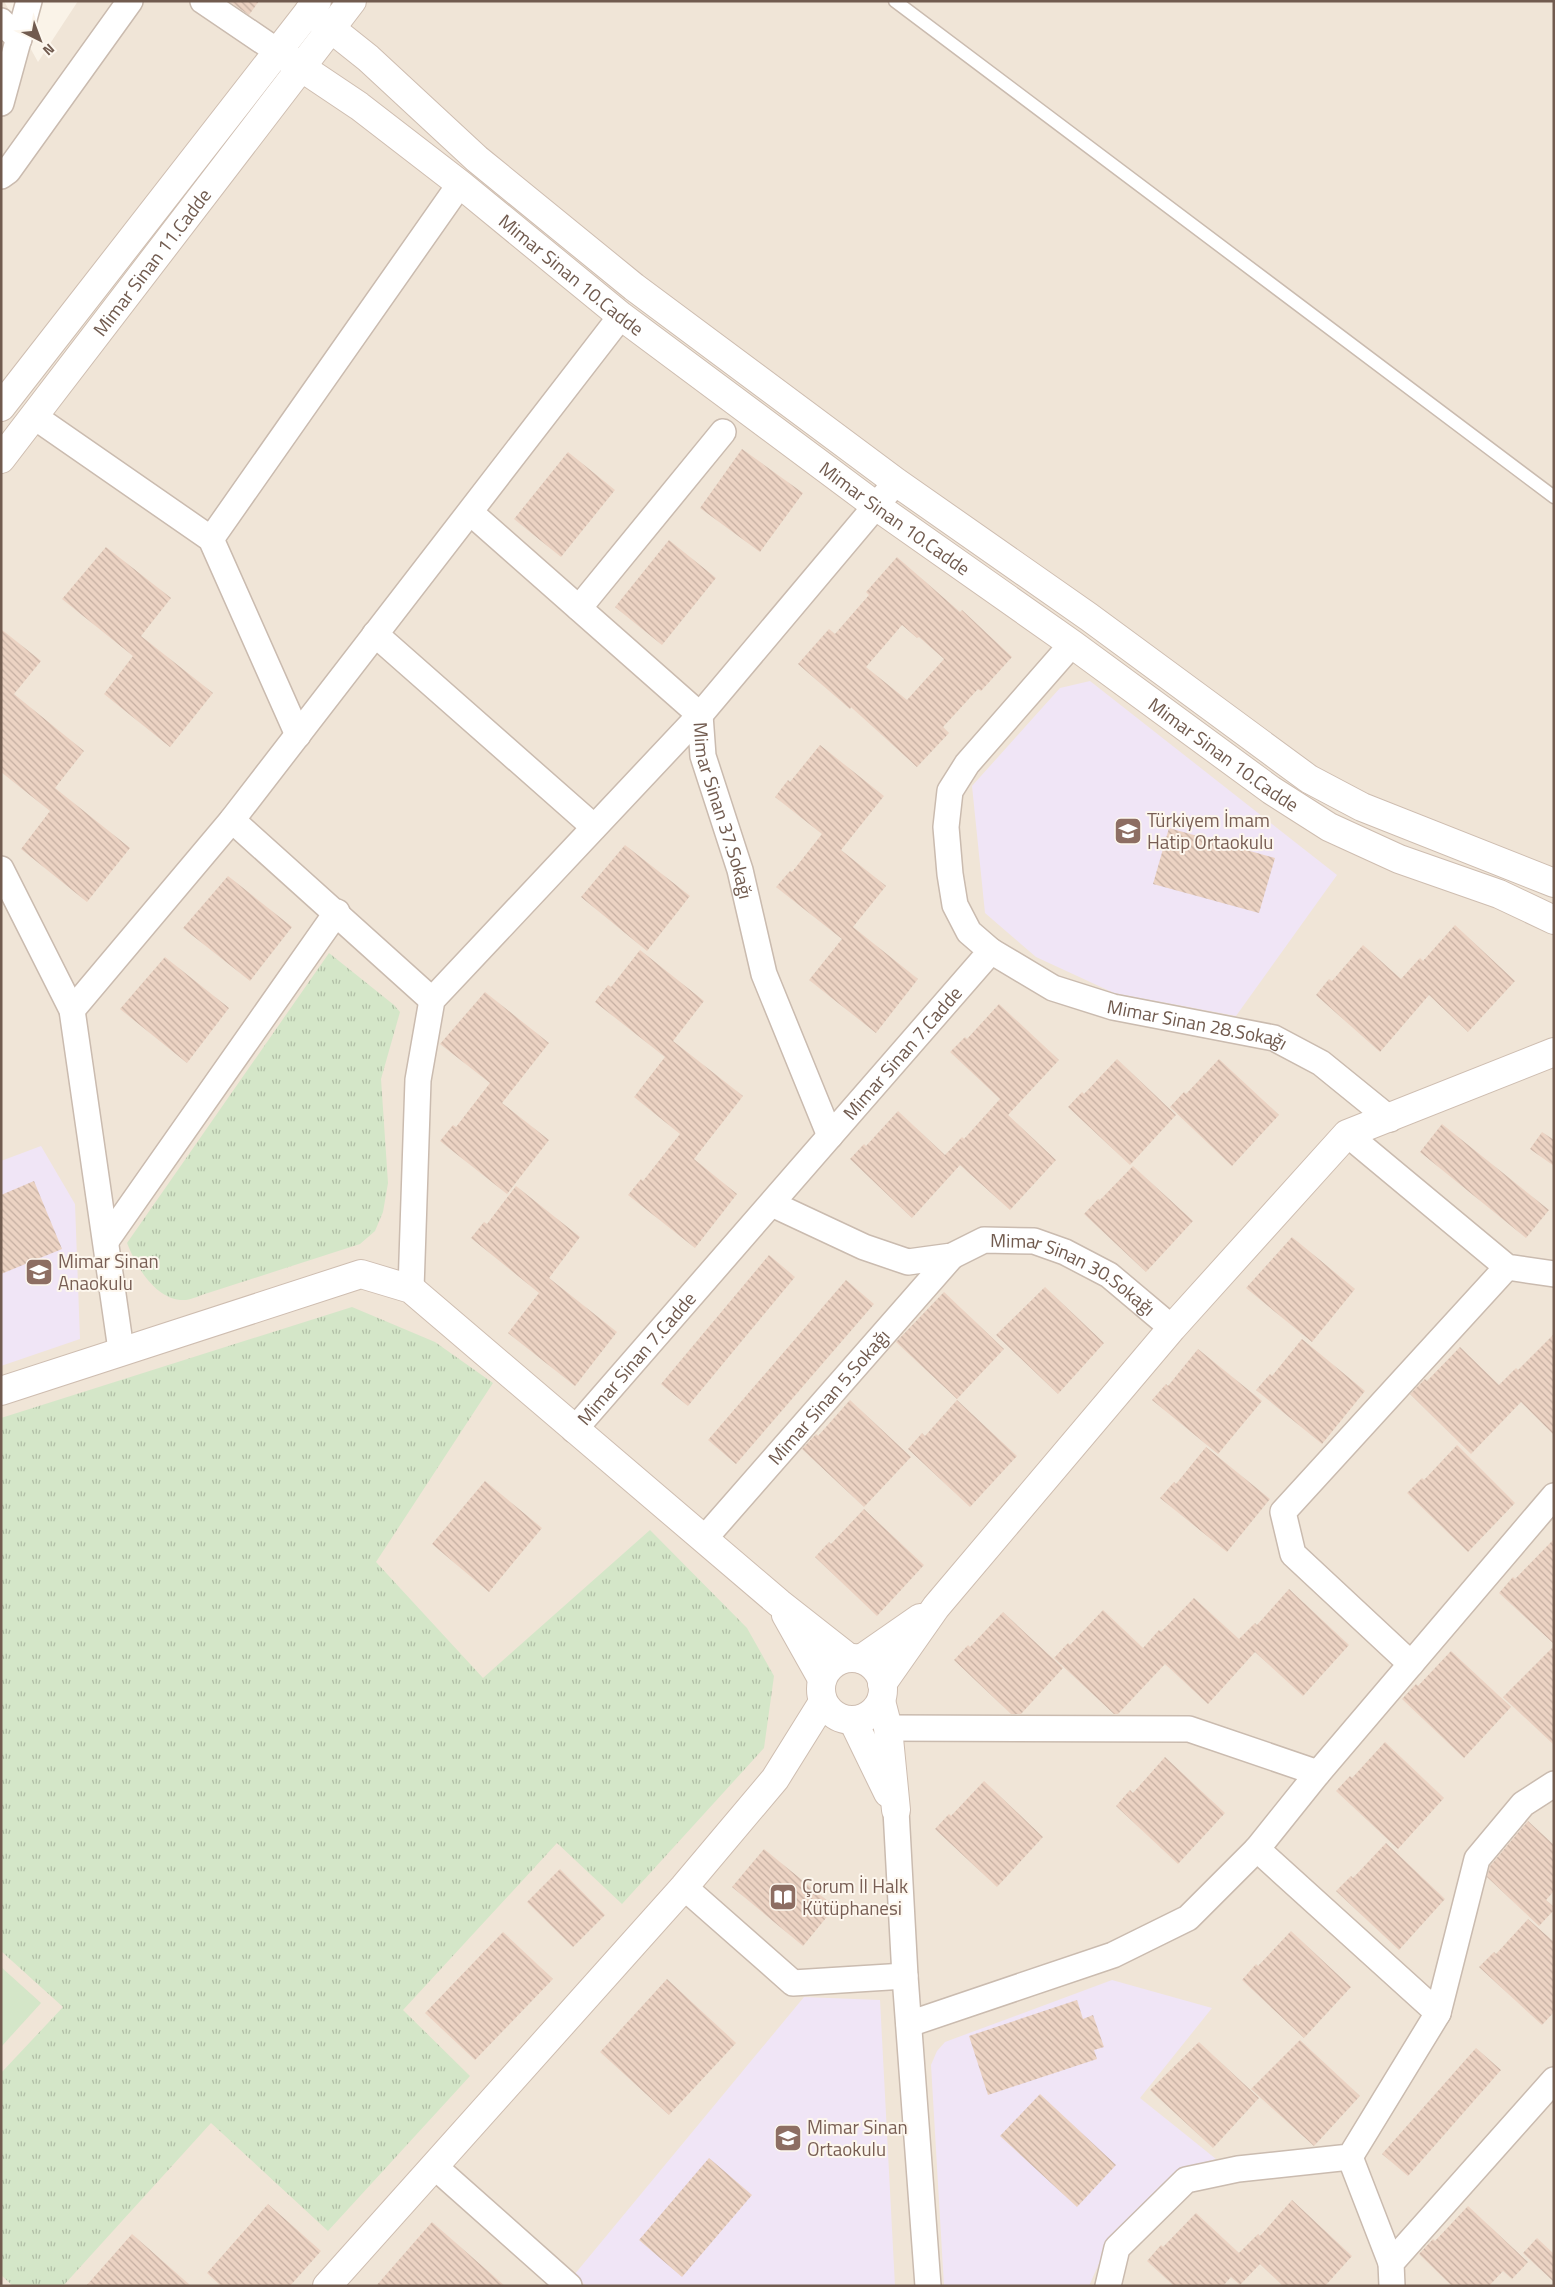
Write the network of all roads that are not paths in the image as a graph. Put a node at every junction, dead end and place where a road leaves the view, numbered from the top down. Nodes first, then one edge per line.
1 (29, 1) edge
2 (130, 1) edge
3 (203, 1) edge
4 (352, 1) edge
5 (895, 1) edge
6 (313, 6) edge
7 (1, 21) edge
8 (331, 28) junction
9 (19, 39) junction
10 (277, 51) junction
11 (303, 68) junction
12 (1, 103) edge
13 (1, 176) edge
14 (460, 184) junction
15 (621, 316) junction
16 (1, 407) edge
17 (35, 417) junction
18 (723, 432) dead end
19 (1, 459) edge
20 (896, 482) junction
21 (1554, 497) edge
22 (876, 506) junction
23 (471, 513) junction
24 (211, 539) junction
25 (579, 608) junction
26 (375, 634) junction
27 (1072, 644) junction
28 (700, 715) junction
29 (298, 735) junction
30 (232, 820) junction
31 (594, 828) junction
32 (1, 869) edge
33 (1554, 884) edge
34 (337, 912) junction
35 (1554, 920) edge
36 (992, 951) junction
37 (432, 1000) junction
38 (72, 1010) junction
39 (1554, 1052) edge
40 (1390, 1119) junction
41 (1347, 1134) junction
42 (830, 1136) junction
43 (772, 1204) junction
44 (106, 1241) junction
45 (952, 1256) junction
46 (1507, 1267) junction
47 (1554, 1274) edge
48 (411, 1289) junction
49 (1172, 1328) junction
50 (121, 1350) junction
51 (1, 1391) edge
52 (574, 1430) junction
53 (1554, 1496) edge
54 (704, 1539) junction
55 (778, 1602) junction
56 (936, 1607) junction
57 (855, 1659) junction
58 (1411, 1664) junction
59 (882, 1692) junction
60 (836, 1705) junction
61 (888, 1728) junction
62 (1318, 1773) junction
63 (1554, 1784) edge
64 (896, 1810) junction
65 (1257, 1849) junction
66 (684, 1887) junction
67 (905, 1976) junction
68 (1438, 2013) junction
69 (909, 2024) junction
70 (1554, 2080) edge
71 (1350, 2157) junction
72 (434, 2166) junction
73 (1392, 2274) edge
74 (327, 2286) edge
75 (569, 2286) edge
76 (928, 2286) edge
77 (1108, 2286) edge

1 - 9 street
2 - 13 street
3 - 10 street
4 - 8 street, Mimar Sinan 11.Cadde
5 - 21 lane
6 - 8 street, Mimar Sinan 10.Cadde
6 - 10 street, Mimar Sinan 11.Cadde
7 - 9 street
8 - 11 street, Mimar Sinan 11.Cadde
8 - 20 street, Mimar Sinan 10.Cadde
9 - 12 street
10 - 11 street, Mimar Sinan 10.Cadde
10 - 16 street, Mimar Sinan 11.Cadde
11 - 14 street, Mimar Sinan 10.Cadde
11 - 17 street, Mimar Sinan 11.Cadde
14 - 15 street, Mimar Sinan 10.Cadde
14 - 24 street
15 - 22 street, Mimar Sinan 10.Cadde
15 - 23 street
17 - 19 street, Mimar Sinan 11.Cadde
17 - 24 street
18 - 25 street
20 - 22 street
20 - 33 street, Mimar Sinan 10.Cadde
22 - 27 street, Mimar Sinan 10.Cadde
22 - 28 street
23 - 25 street, Mimar Sinan 37.Sokağı
23 - 26 street
24 - 29 street
25 - 28 street, Mimar Sinan 37.Sokağı
26 - 29 street
26 - 31 street
27 - 35 street, Mimar Sinan 10.Cadde
27 - 36 street
28 - 31 street
28 - 42 street, Mimar Sinan 37.Sokağı
29 - 30 street
30 - 34 street
30 - 38 street
31 - 37 street
32 - 38 street
34 - 37 street
34 - 44 street
36 - 40 street, Mimar Sinan 28.Sokağı
36 - 42 street, Mimar Sinan 7.Cadde
37 - 48 street
38 - 44 street
39 - 40 street
40 - 41 street
41 - 46 street
41 - 49 street
42 - 43 street, Mimar Sinan 7.Cadde
43 - 45 street, Mimar Sinan 30.Sokağı
43 - 52 street, Mimar Sinan 7.Cadde
44 - 50 street
45 - 49 street, Mimar Sinan 30.Sokağı
45 - 54 street, Mimar Sinan 5.Sokağı
46 - 47 street
46 - 58 street
48 - 50 street
48 - 52 street
49 - 56 street
50 - 51 street
52 - 54 street
53 - 58 street
54 - 55 street
55 - 57 street
55 - 60 street
56 - 57 street
56 - 59 street
57 - 59 street
57 - 60 street
58 - 62 street
59 - 60 street
59 - 61 street
60 - 64 street
60 - 66 street
61 - 62 street
61 - 64 street
62 - 65 street
63 - 68 street
64 - 67 street
65 - 68 street
65 - 69 street
66 - 67 street
66 - 72 street
67 - 69 street
68 - 71 street
69 - 76 street
70 - 73 street
71 - 73 street
71 - 77 street
72 - 74 street
72 - 75 street

